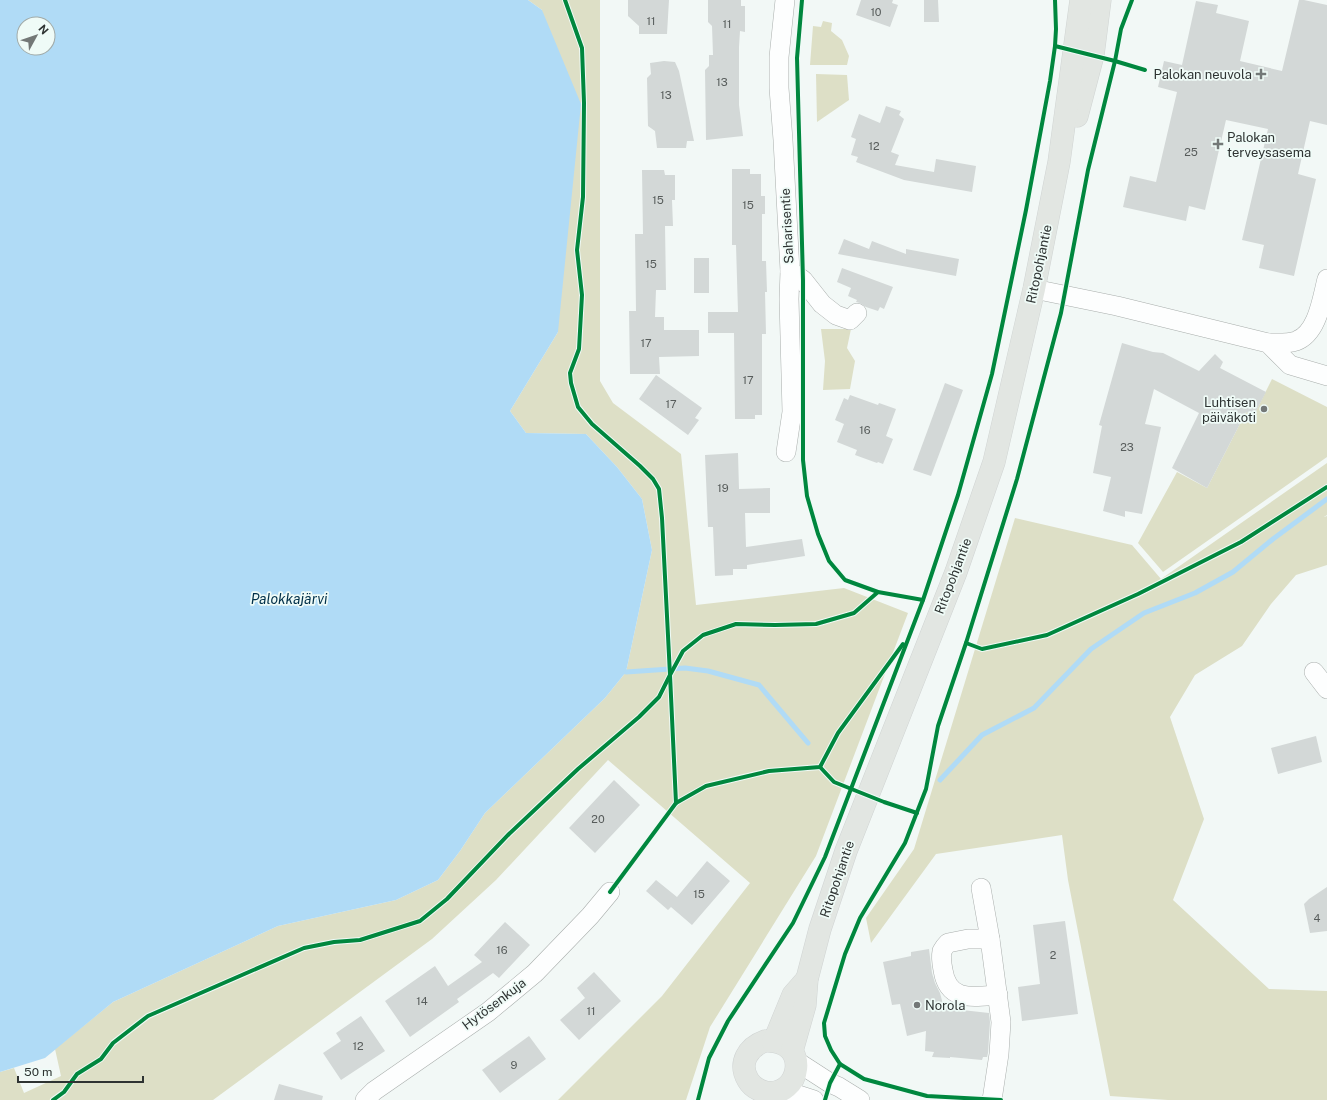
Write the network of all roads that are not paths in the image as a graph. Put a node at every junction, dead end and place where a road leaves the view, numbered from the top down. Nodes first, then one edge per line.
1 (785, 0) edge
2 (1081, 0) edge
3 (1100, 0) edge
4 (1059, 162) junction
5 (790, 271) junction
6 (1327, 279) edge
7 (1034, 289) junction
8 (857, 313) dead end
9 (1268, 343) junction
10 (1327, 376) edge
11 (786, 452) dead end
12 (1314, 672) dead end
13 (1327, 689) edge
14 (981, 888) dead end
15 (610, 892) dead end
16 (990, 939) junction
17 (807, 979) junction
18 (998, 995) junction
19 (773, 1041) junction
20 (794, 1056) junction
21 (747, 1080) junction
22 (774, 1094) edge
23 (364, 1100) edge
24 (741, 1100) edge
25 (814, 1100) edge
26 (860, 1100) edge
27 (992, 1100) edge

1 - 5 street, Saharisentie
2 - 4 main road, Ritopohjantie
3 - 4 main road, Ritopohjantie
4 - 7 main road, Ritopohjantie
5 - 8 street
5 - 11 street, Saharisentie
6 - 9 street
7 - 9 street
7 - 17 main road, Ritopohjantie
9 - 10 street
12 - 13 street
14 - 16 street
15 - 23 street, Hytösenkuja
16 - 18 street
16 - 18 street
17 - 19 main road, Ritopohjantie
17 - 20 main road, Ritopohjantie
18 - 27 street
19 - 20 main road
19 - 21 main road
20 - 22 main road
20 - 26 street
21 - 22 main road
21 - 24 main road
22 - 25 street

